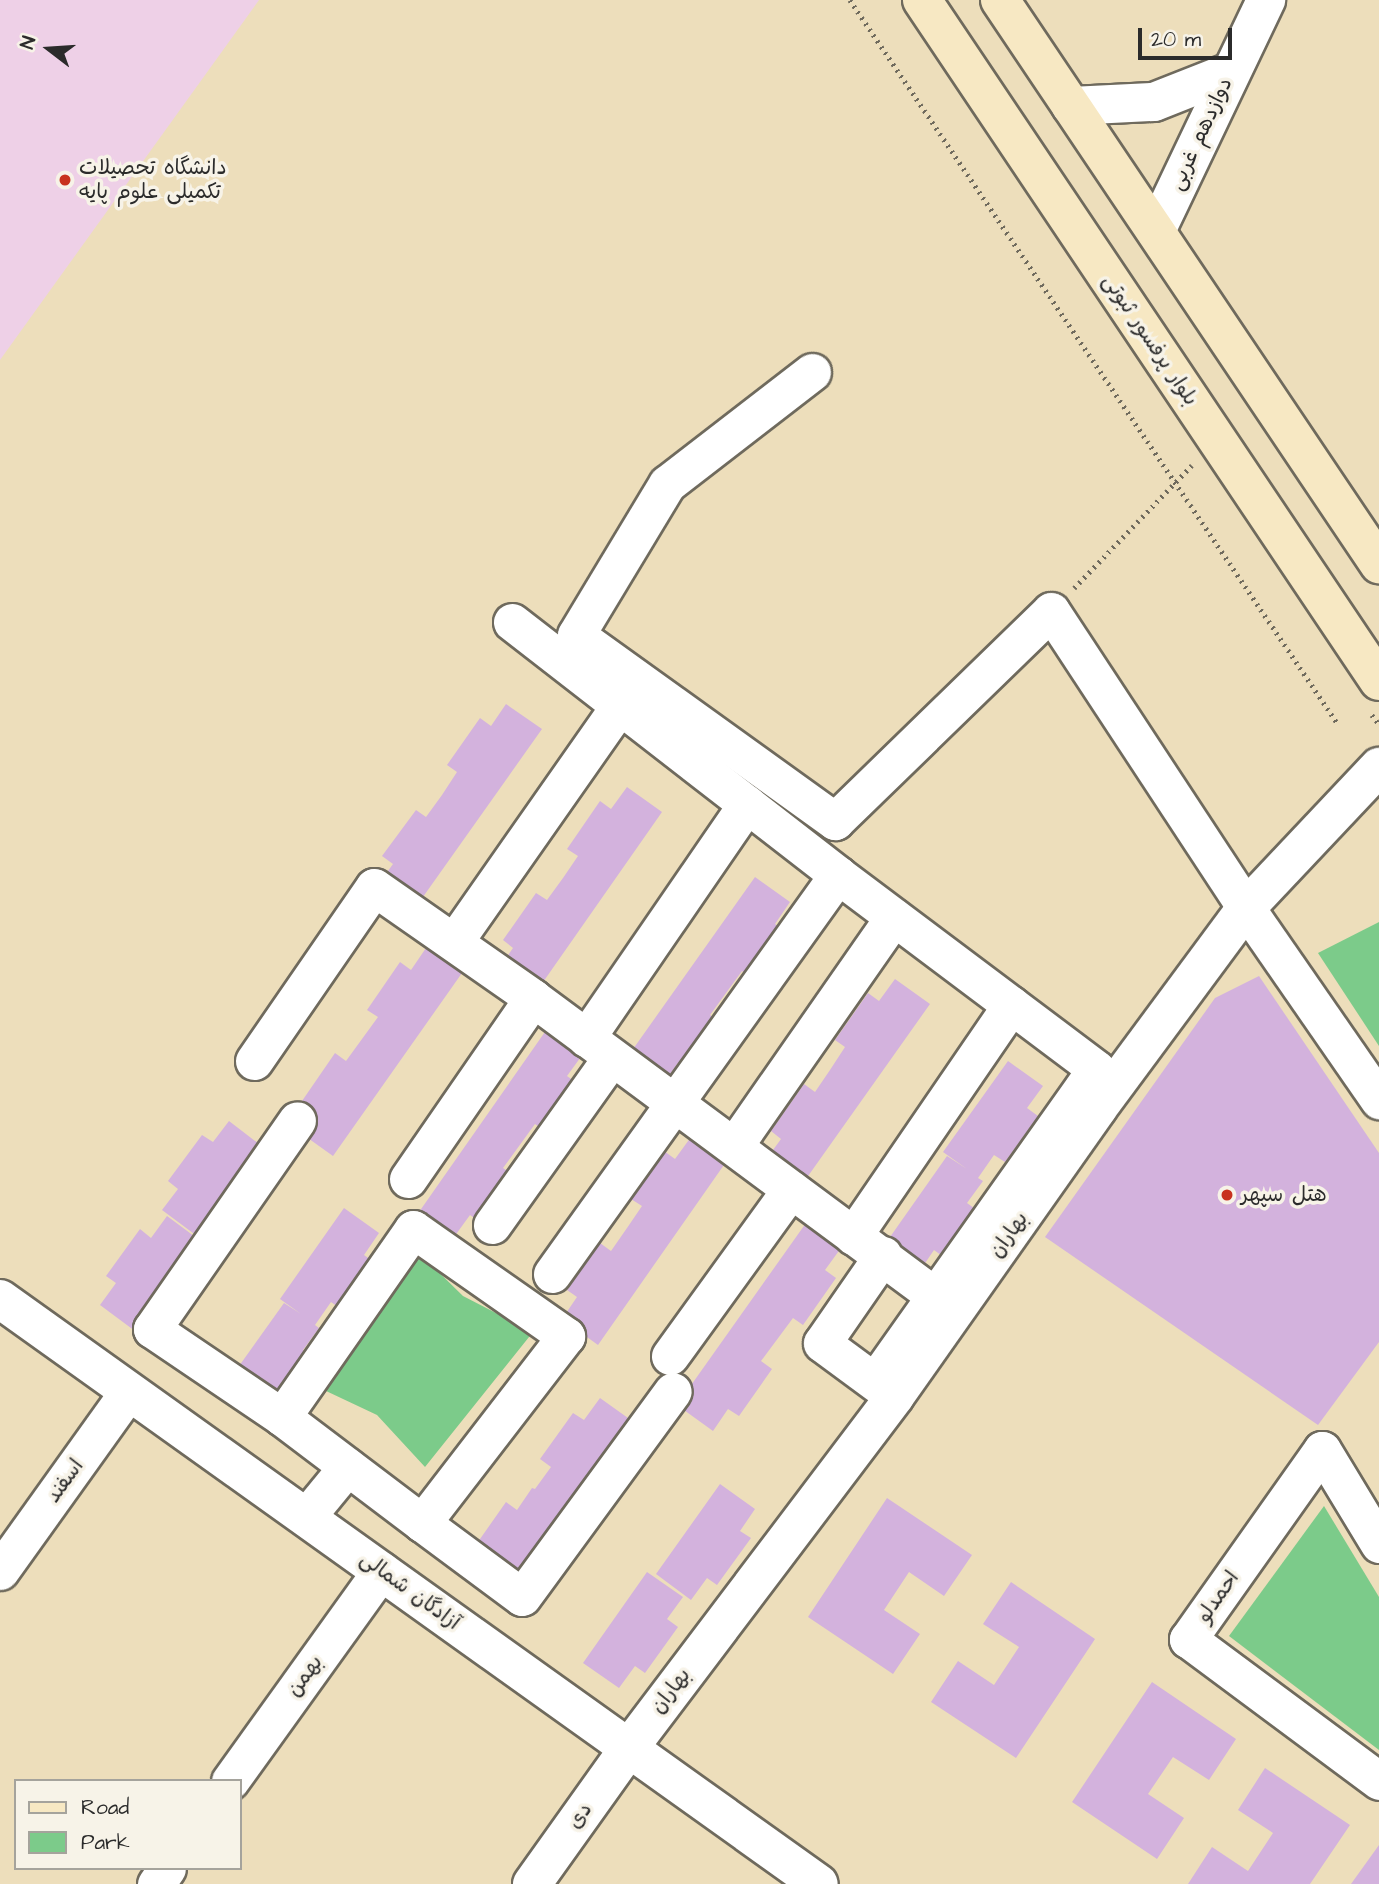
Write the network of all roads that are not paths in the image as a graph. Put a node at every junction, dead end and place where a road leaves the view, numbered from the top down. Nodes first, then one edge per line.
1 (922, 0) edge
2 (1000, 0) edge
3 (1266, 0) edge
4 (1230, 72) junction
5 (1071, 106) junction
6 (1156, 231) junction
7 (813, 372) dead end
8 (1377, 556) edge
9 (512, 622) dead end
10 (1379, 681) edge
11 (620, 705) junction
12 (1379, 767) edge
13 (747, 804) junction
14 (838, 875) junction
15 (1246, 908) junction
16 (894, 917) junction
17 (454, 942) junction
18 (533, 998) junction
19 (1011, 1006) junction
20 (599, 1047) junction
21 (254, 1061) dead end
22 (1379, 1100) edge
23 (675, 1103) junction
24 (297, 1121) dead end
25 (734, 1146) junction
26 (408, 1179) dead end
27 (791, 1189) junction
28 (492, 1225) dead end
29 (868, 1246) junction
30 (552, 1274) dead end
31 (935, 1296) junction
32 (0, 1299) edge
33 (885, 1389) junction
34 (129, 1391) junction
35 (282, 1417) junction
36 (347, 1467) junction
37 (306, 1517) junction
38 (422, 1523) junction
39 (1379, 1544) edge
40 (0, 1571) edge
41 (381, 1571) junction
42 (629, 1748) junction
43 (231, 1779) edge
44 (1379, 1781) edge
45 (532, 1884) edge
46 (819, 1884) edge

1 - 10 main road, بلوار پرفسور ثبوتی
2 - 5 main road
3 - 4 street, دوازدهم غربی
4 - 5 street
4 - 6 street, دوازدهم غربی
5 - 6 main road
6 - 8 main road
7 - 15 street
9 - 11 street
11 - 13 street
11 - 17 street
12 - 15 street, بهاران
13 - 14 street
13 - 20 street
14 - 16 street
14 - 23 street
15 - 22 street
15 - 33 street, بهاران
16 - 19 street
16 - 25 street
17 - 18 street
17 - 21 street
18 - 20 street
18 - 26 street
19 - 29 street
19 - 31 street
20 - 23 street
20 - 28 street
23 - 25 street
23 - 30 street
24 - 35 street
25 - 27 street
27 - 29 street
27 - 38 street
29 - 31 street
29 - 33 street
31 - 33 street
32 - 34 street, آزادگان شمالی
33 - 42 street, بهاران
34 - 37 street, آزادگان شمالی
34 - 40 street, اسفند
35 - 36 street
35 - 38 street
36 - 37 street
36 - 38 street
37 - 41 street, آزادگان شمالی
39 - 44 street, احمدلو
41 - 42 street, آزادگان شمالی
41 - 43 street, بهمن
42 - 45 street, دی
42 - 46 street, آزادگان شمالی

